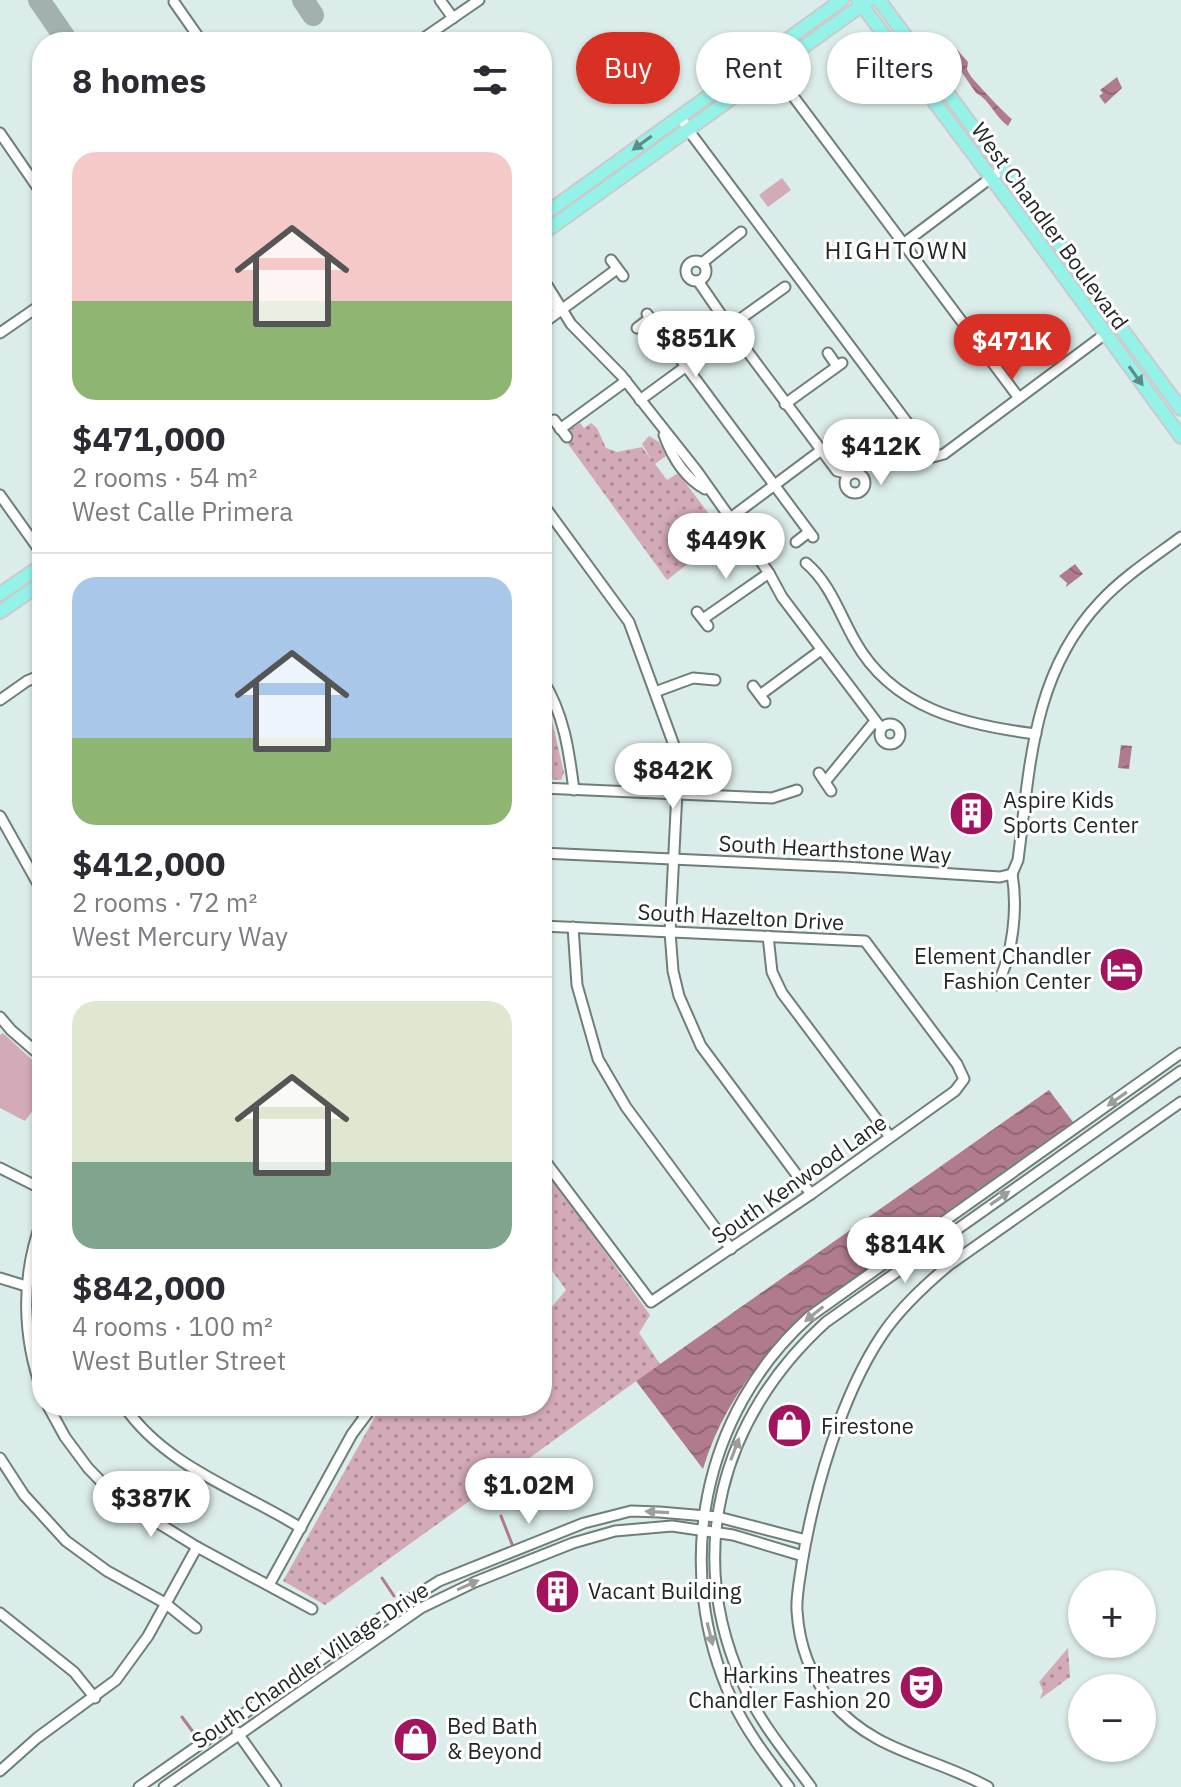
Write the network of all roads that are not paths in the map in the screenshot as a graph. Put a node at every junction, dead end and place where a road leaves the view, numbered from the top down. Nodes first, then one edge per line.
1 (440, 0) edge
2 (479, 0) edge
3 (842, 0) edge
4 (879, 0) edge
5 (174, 2) dead end
6 (863, 2) edge
7 (453, 18) junction
8 (195, 32) edge
9 (433, 32) edge
10 (811, 40) edge
11 (722, 104) edge
12 (799, 104) edge
13 (680, 116) junction
14 (687, 129) junction
15 (0, 133) edge
16 (1004, 167) junction
17 (991, 178) junction
18 (32, 179) edge
19 (552, 209) edge
20 (552, 227) edge
21 (741, 232) dead end
22 (903, 244) junction
23 (702, 263) junction
24 (617, 268) dead end
25 (698, 281) junction
26 (785, 287) dead end
27 (552, 299) edge
28 (561, 310) junction
29 (32, 311) edge
30 (552, 317) edge
31 (637, 328) dead end
32 (731, 330) junction
33 (0, 333) edge
34 (1105, 334) junction
35 (828, 353) dead end
36 (685, 367) junction
37 (626, 381) junction
38 (1019, 398) junction
39 (640, 400) junction
40 (785, 404) junction
41 (1181, 409) edge
42 (554, 420) dead end
43 (885, 430) dead end
44 (1181, 437) edge
45 (820, 451) junction
46 (774, 485) junction
47 (0, 495) edge
48 (552, 516) edge
49 (729, 519) junction
50 (1181, 537) edge
51 (32, 540) edge
52 (796, 542) dead end
53 (806, 563) dead end
54 (32, 572) edge
55 (769, 573) junction
56 (32, 590) edge
57 (0, 594) edge
58 (0, 612) edge
59 (703, 619) dead end
60 (821, 650) junction
61 (715, 680) dead end
62 (32, 682) edge
63 (655, 692) junction
64 (759, 695) dead end
65 (552, 698) edge
66 (0, 700) edge
67 (1036, 734) junction
68 (825, 782) dead end
69 (552, 789) edge
70 (574, 790) junction
71 (797, 790) dead end
72 (677, 794) junction
73 (0, 816) edge
74 (552, 853) edge
75 (674, 858) junction
76 (32, 873) edge
77 (1012, 874) junction
78 (552, 926) edge
79 (573, 927) junction
80 (670, 932) junction
81 (768, 936) junction
82 (997, 985) dead end
83 (0, 1017) edge
84 (32, 1048) edge
85 (1181, 1053) edge
86 (1181, 1071) edge
87 (964, 1079) joint
88 (1181, 1102) edge
89 (890, 1137) junction
90 (0, 1168) edge
91 (552, 1170) edge
92 (32, 1184) edge
93 (811, 1194) junction
94 (731, 1249) junction
95 (32, 1253) edge
96 (0, 1278) edge
97 (26, 1286) junction
98 (32, 1352) edge
99 (53, 1416) edge
100 (132, 1416) edge
101 (363, 1416) edge
102 (0, 1458) edge
103 (702, 1522) junction
104 (717, 1524) junction
105 (301, 1528) junction
106 (806, 1540) junction
107 (197, 1547) junction
108 (803, 1556) junction
109 (269, 1585) junction
110 (165, 1603) junction
111 (312, 1609) dead end
112 (1, 1617) edge
113 (196, 1628) dead end
114 (95, 1698) junction
115 (231, 1723) junction
116 (239, 1734) junction
117 (0, 1771) edge
118 (139, 1787) edge
119 (164, 1787) edge
120 (276, 1787) edge
121 (789, 1787) edge
122 (811, 1787) edge
123 (988, 1787) edge

1 - 7 street
2 - 7 street
3 - 13 main road
4 - 16 main road, West Chandler Boulevard
5 - 8 street
6 - 10 main road
6 - 17 main road, West Chandler Boulevard
7 - 9 street
11 - 14 main road
12 - 22 street
13 - 14 street
13 -> 19 main road
14 - 20 main road
14 - 38 street
15 - 18 street
16 - 17 street
16 - 41 main road, West Chandler Boulevard
17 - 22 street
17 - 34 main road, West Chandler Boulevard
21 - 23 street
22 - 38 street
23 - 25 street
23 - 25 street
24 - 28 street
25 - 32 street
26 - 32 street
27 - 28 street
28 - 30 street
28 - 37 street
29 - 33 street
31 - 36 street
32 - 36 street
32 - 40 street
34 - 38 street
34 -> 44 main road, West Chandler Boulevard
35 - 40 street
36 - 39 street
36 - 46 street
37 - 39 street
37 - 42 street
39 - 49 street
40 - 45 street
43 - 45 street
45 - 46 street
46 - 49 street
46 - 52 street
47 - 51 street
48 - 63 street
49 - 55 street
50 - 67 street
53 - 67 street
54 - 57 main road
55 - 59 street
55 - 60 street
56 - 58 main road
60 - 64 street
60 - 68 street
61 - 63 street
62 - 66 street
63 - 72 street
65 - 70 street
67 - 77 street
69 - 70 street
70 - 72 street
71 - 72 street
72 - 75 street
73 - 76 street
74 - 75 street, South Hearthstone Way
75 - 77 street, South Hearthstone Way
75 - 80 street
77 - 82 street
78 - 79 street, South Hazelton Drive
79 - 80 street, South Hazelton Drive
79 - 94 street
80 - 81 street, South Hazelton Drive
80 - 93 street
81 - 87 street, South Hazelton Drive
81 - 89 street
83 - 84 street
85 -> 103 street
104 -> 86 street
87 - 89 street, South Kenwood Lane
88 - 106 street
89 - 93 street, South Kenwood Lane
90 - 92 street
91 - 94 street, South Kenwood Lane
93 - 94 street, South Kenwood Lane
95 - 97 street
96 - 97 street
97 - 98 street
99 - 107 street
100 - 105 street
101 - 105 street
102 - 110 street
103 - 104 street, South Chandler Village Drive
103 - 104 street, South Chandler Village Drive
103 -> 115 street, South Chandler Village Drive
116 -> 103 street, South Chandler Village Drive
103 -> 121 street
104 - 106 street, South Chandler Village Drive
104 - 108 street, South Chandler Village Drive
104 - 122 street
105 - 109 street
106 - 108 street
107 - 109 street
107 - 110 street
108 - 123 street
109 - 111 street
110 - 113 street
110 - 114 street
112 - 114 street
114 - 117 street
115 - 116 street
115 - 118 street, South Chandler Village Drive
116 - 119 street, South Chandler Village Drive
116 - 120 street

